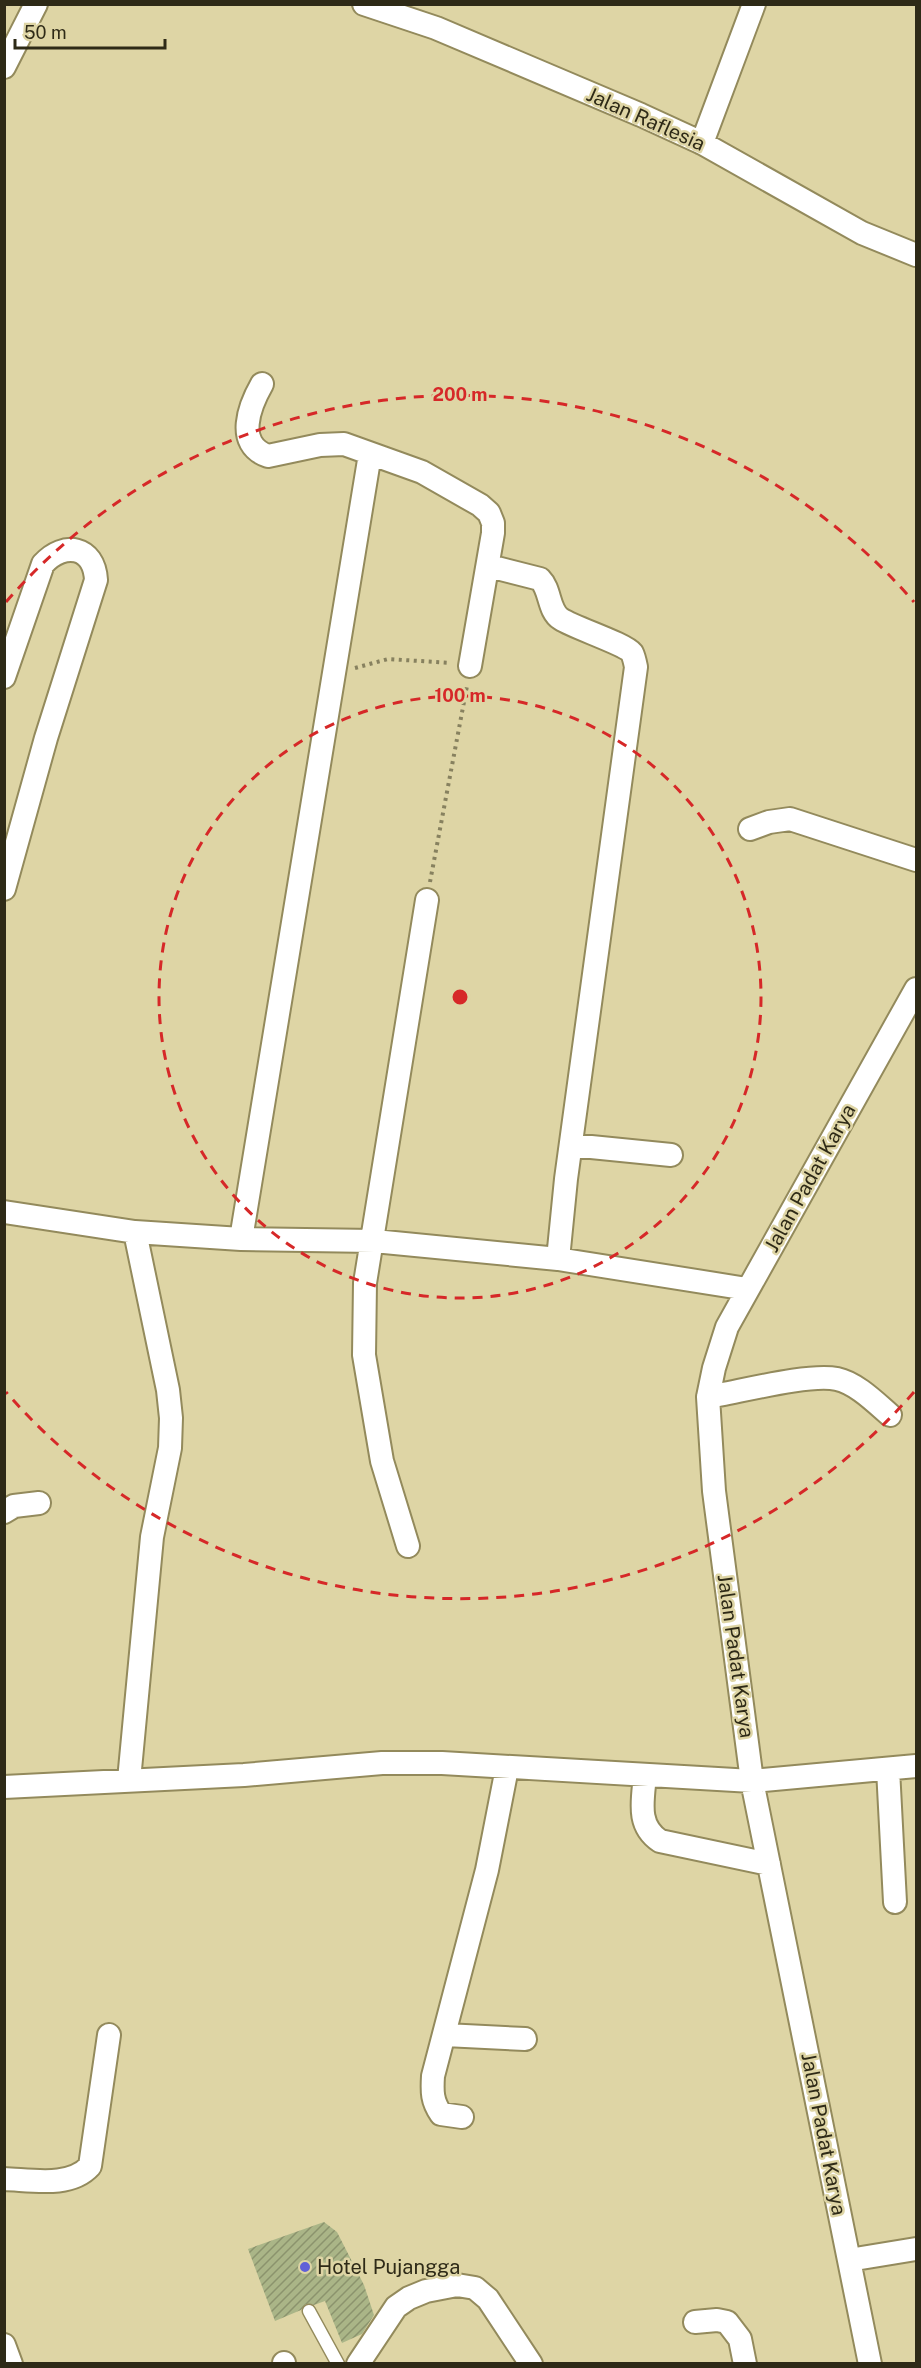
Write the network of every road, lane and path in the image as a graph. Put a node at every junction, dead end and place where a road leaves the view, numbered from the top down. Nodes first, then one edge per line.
1 (36, 4) edge
2 (364, 4) edge
3 (754, 4) edge
4 (4, 67) edge
5 (702, 143) junction
6 (916, 255) edge
7 (262, 384) dead end
8 (370, 454) junction
9 (489, 566) junction
10 (470, 666) junction
11 (334, 675) junction
12 (4, 677) edge
13 (750, 829) dead end
14 (11, 834) edge
15 (916, 860) edge
16 (4, 889) edge
17 (426, 900) joint
18 (916, 989) edge
19 (571, 1145) junction
20 (671, 1155) dead end
21 (4, 1212) edge
22 (135, 1232) junction
23 (241, 1239) junction
24 (374, 1241) junction
25 (558, 1258) junction
26 (747, 1289) junction
27 (708, 1397) junction
28 (890, 1414) dead end
29 (39, 1503) dead end
30 (4, 1512) edge
31 (408, 1546) dead end
32 (916, 1766) edge
33 (507, 1768) junction
34 (888, 1769) junction
35 (645, 1775) junction
36 (129, 1780) junction
37 (752, 1781) junction
38 (4, 1787) edge
39 (769, 1864) junction
40 (895, 1902) dead end
41 (109, 2035) dead end
42 (444, 2035) junction
43 (525, 2039) dead end
44 (462, 2117) dead end
45 (4, 2180) edge
46 (916, 2249) edge
47 (849, 2260) junction
48 (309, 2312) dead end
49 (695, 2322) dead end
50 (4, 2345) edge
51 (11, 2364) edge
52 (338, 2364) edge
53 (358, 2364) edge
54 (531, 2364) edge
55 (745, 2364) edge
56 (870, 2364) edge

1 - 4 street
2 - 5 street, Jalan Raflesia
3 - 5 street
5 - 6 street, Jalan Raflesia
7 - 8 street
8 - 9 street
8 - 11 street
9 - 10 street
9 - 19 street
10 - 11 path
10 - 17 path
11 - 23 street
12 - 14 street
13 - 15 street
14 - 16 street
17 - 24 street
18 - 26 street, Jalan Padat Karya
19 - 20 street
19 - 25 street
21 - 22 street
22 - 23 street
22 - 36 street
23 - 24 street
24 - 25 street
24 - 31 street
25 - 26 street
26 - 27 street, Jalan Padat Karya
27 - 28 street
27 - 37 street, Jalan Padat Karya
29 - 30 street
32 - 34 street
33 - 35 street
33 - 36 street
33 - 42 street
34 - 37 street
34 - 40 street
35 - 37 street
35 - 39 street
36 - 38 street
37 - 39 street, Jalan Padat Karya
39 - 47 street, Jalan Padat Karya
41 - 45 street
42 - 43 street
42 - 44 street
46 - 47 street
47 - 56 street, Jalan Padat Karya
48 - 52 lane
49 - 55 street
50 - 51 street
53 - 54 street

